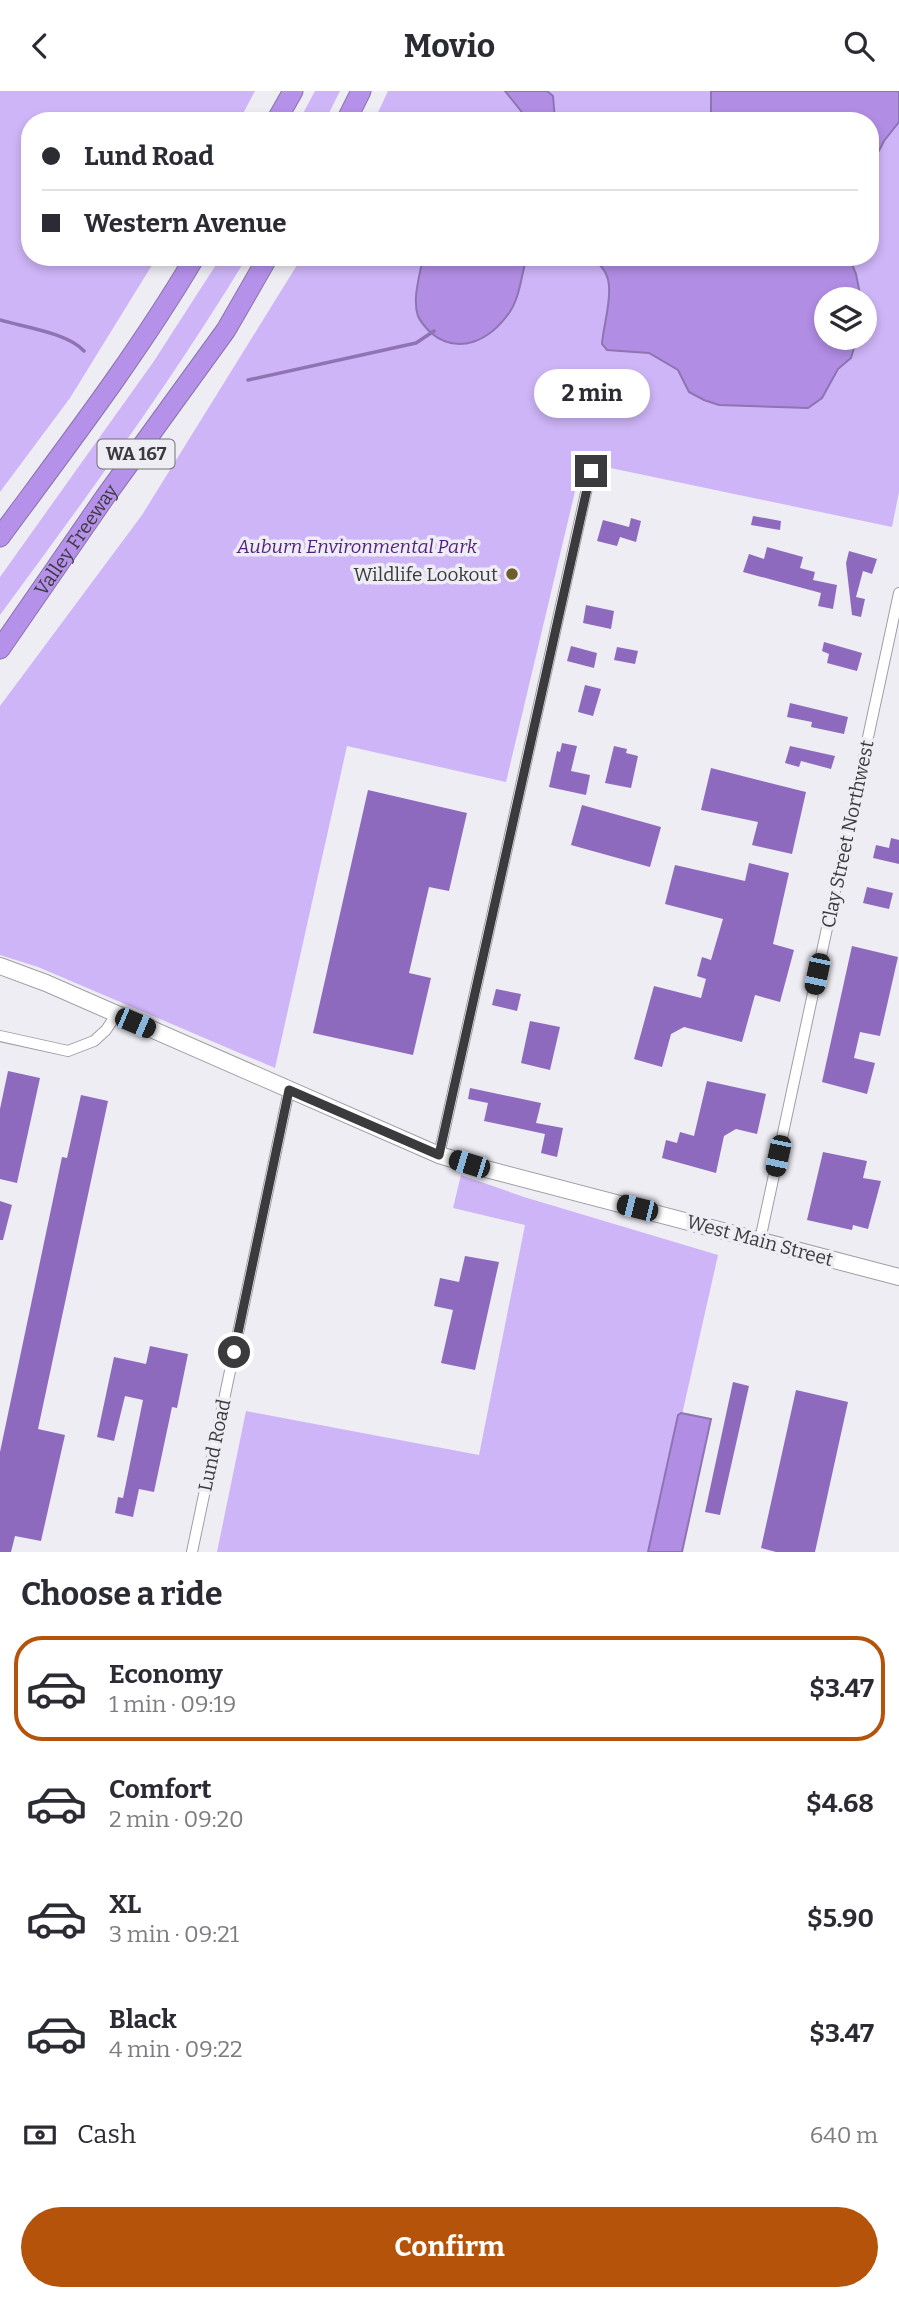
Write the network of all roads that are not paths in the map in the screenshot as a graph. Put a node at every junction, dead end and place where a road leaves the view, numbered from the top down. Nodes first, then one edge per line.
1 (293, 91) edge
2 (361, 91) edge
3 (281, 112) edge
4 (350, 112) edge
5 (190, 266) edge
6 (263, 266) edge
7 (591, 471) dead end
8 (0, 537) edge
9 (899, 593) edge
10 (0, 649) edge
11 (0, 966) edge
12 (116, 1015) junction
13 (0, 1036) edge
14 (289, 1090) junction
15 (439, 1155) junction
16 (760, 1240) junction
17 (899, 1277) edge
18 (192, 1552) edge

1 - 3 highway
2 - 4 highway
5 - 8 highway, WA 167
6 - 10 highway, Valley Freeway / WA 167
7 - 15 street
9 - 16 street, Clay Street Northwest
11 - 12 main road, West Main Street
12 - 13 street
12 - 14 main road, West Main Street
14 - 15 main road, West Main Street
14 - 18 street, Lund Road
15 - 16 main road, West Main Street
16 - 17 main road, West Main Street

